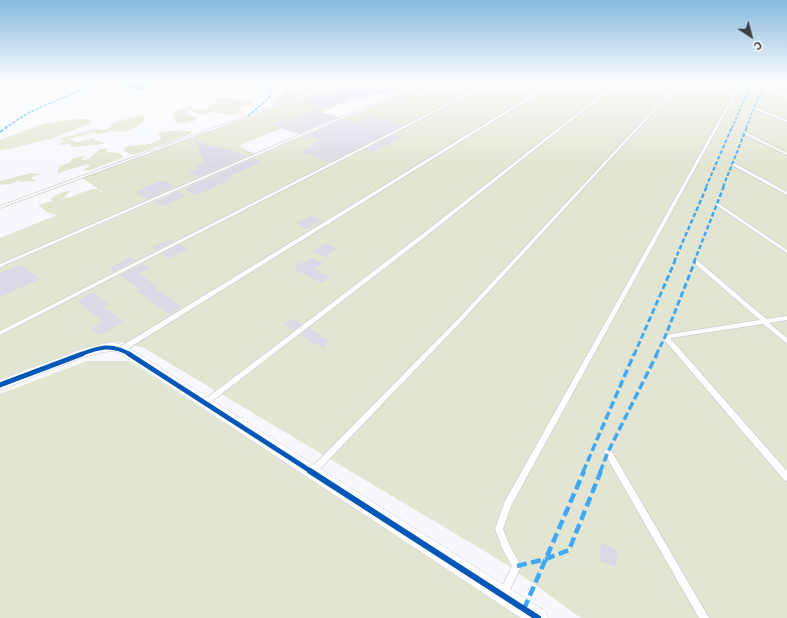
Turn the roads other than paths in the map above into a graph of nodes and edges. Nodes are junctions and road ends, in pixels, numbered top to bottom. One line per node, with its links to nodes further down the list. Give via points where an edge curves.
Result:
1 (265, 110): 15 (lane)
2 (360, 110): 18 (lane)
3 (438, 110): 21 (lane)
4 (510, 110): 23 (lane)
5 (583, 110): 25 (lane)
6 (654, 110): 27 (lane, via 457,323)
7 (726, 110): 29 (lane, via 508,504 499,529 517,566)
8 (760, 110): 9 (lane)
9 (787, 121)
10 (745, 133): 11 (lane)
11 (787, 154)
12 (733, 164): 13 (lane)
13 (787, 194)
14 (717, 204): 16 (lane)
15 (0, 207)
16 (787, 252)
17 (695, 261): 20 (lane)
18 (0, 266)
19 (787, 318): 20 (lane)
20 (765, 322): 22 (lane); 28 (lane, via 665,337)
21 (0, 333)
22 (787, 340)
23 (122, 349): 24 (street, via 112,346 86,352); 25 (street)
24 (0, 385)
25 (205, 403): 27 (street)
26 (608, 452): 31 (lane)
27 (312, 472): 29 (street)
28 (787, 477)
29 (503, 595): 30 (street)
30 (538, 618)
31 (704, 618)

